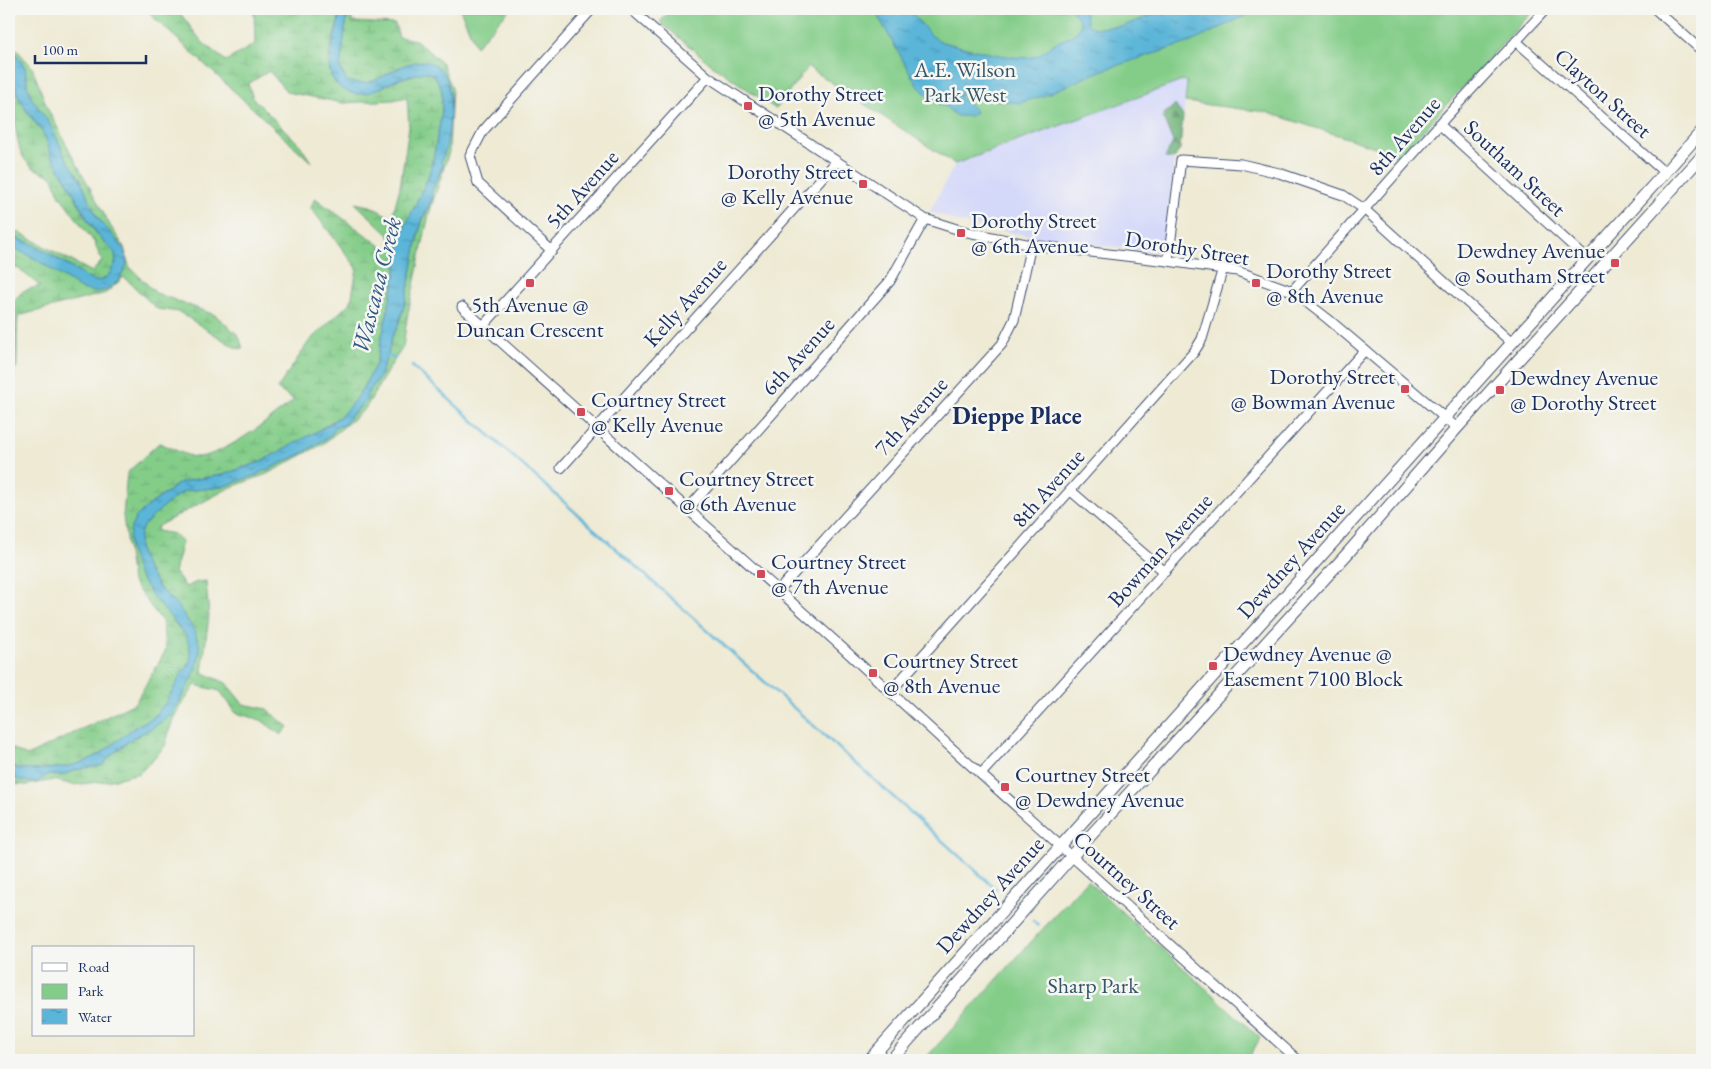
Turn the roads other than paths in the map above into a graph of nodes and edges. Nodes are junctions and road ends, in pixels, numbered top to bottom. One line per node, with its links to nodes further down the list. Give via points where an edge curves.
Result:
1 (592, 9): 16 (street, via 483,131 470,156 478,183)
2 (631, 9): 7 (street, Dorothy Street)
3 (1546, 9): 5 (street, 8th Avenue)
4 (1655, 9): 6 (street)
5 (1516, 41): 8 (street, 8th Avenue); 12 (street, Clayton Street)
6 (1702, 51)
7 (708, 77): 11 (street, Dorothy Street); 16 (street, 5th Avenue)
8 (1440, 124): 13 (street, 8th Avenue); 17 (street, Southam Street)
9 (1702, 131): 12 (main road, Dewdney Avenue)
10 (1702, 156): 26 (main road, Dewdney Avenue)
11 (836, 162): 14 (street, Dorothy Street); 27 (street, Kelly Avenue)
12 (1665, 173): 17 (main road, Dewdney Avenue)
13 (1364, 210): 18 (street, via 1343,195 1279,172 1241,164 1182,160); 20 (street, 8th Avenue); 23 (street)
14 (925, 219): 15 (street, Dorothy Street, via 963,231); 30 (street, 6th Avenue, via 890,282)
15 (1031, 245): 18 (street, Dorothy Street); 32 (street, 7th Avenue, via 1014,320 1002,344)
16 (552, 251): 22 (street, 5th Avenue)
17 (1587, 259): 23 (main road, Dewdney Avenue)
18 (1168, 261): 19 (street, Dorothy Street)
19 (1223, 268): 20 (street, Dorothy Street); 29 (street, 8th Avenue, via 1202,339 1194,352)
20 (1292, 291): 24 (street, Dorothy Street)
21 (462, 307): 22 (street, Courtney Street)
22 (483, 326): 27 (street, Courtney Street)
23 (1512, 344): 25 (main road, Dewdney Avenue)
24 (1365, 350): 25 (street, Dorothy Street); 31 (street, Bowman Avenue)
25 (1445, 417): 26 (street, Dorothy Street); 35 (main road, Dewdney Avenue)
26 (1457, 428): 36 (main road, Dewdney Avenue)
27 (598, 429): 28 (street, Kelly Avenue); 30 (street, Courtney Street)
28 (561, 468)
29 (1071, 491): 31 (street); 33 (street, 8th Avenue)
30 (687, 510): 32 (street, Courtney Street)
31 (1165, 572): 34 (street, Bowman Avenue)
32 (778, 591): 33 (street, Courtney Street)
33 (890, 692): 34 (street, Courtney Street)
34 (982, 774): 35 (street, Courtney Street)
35 (1061, 846): 36 (street, Courtney Street); 37 (main road, Dewdney Avenue)
36 (1072, 856): 38 (main road, Dewdney Avenue); 39 (street, Courtney Street)
37 (870, 1060)
38 (890, 1060)
39 (1298, 1060)

